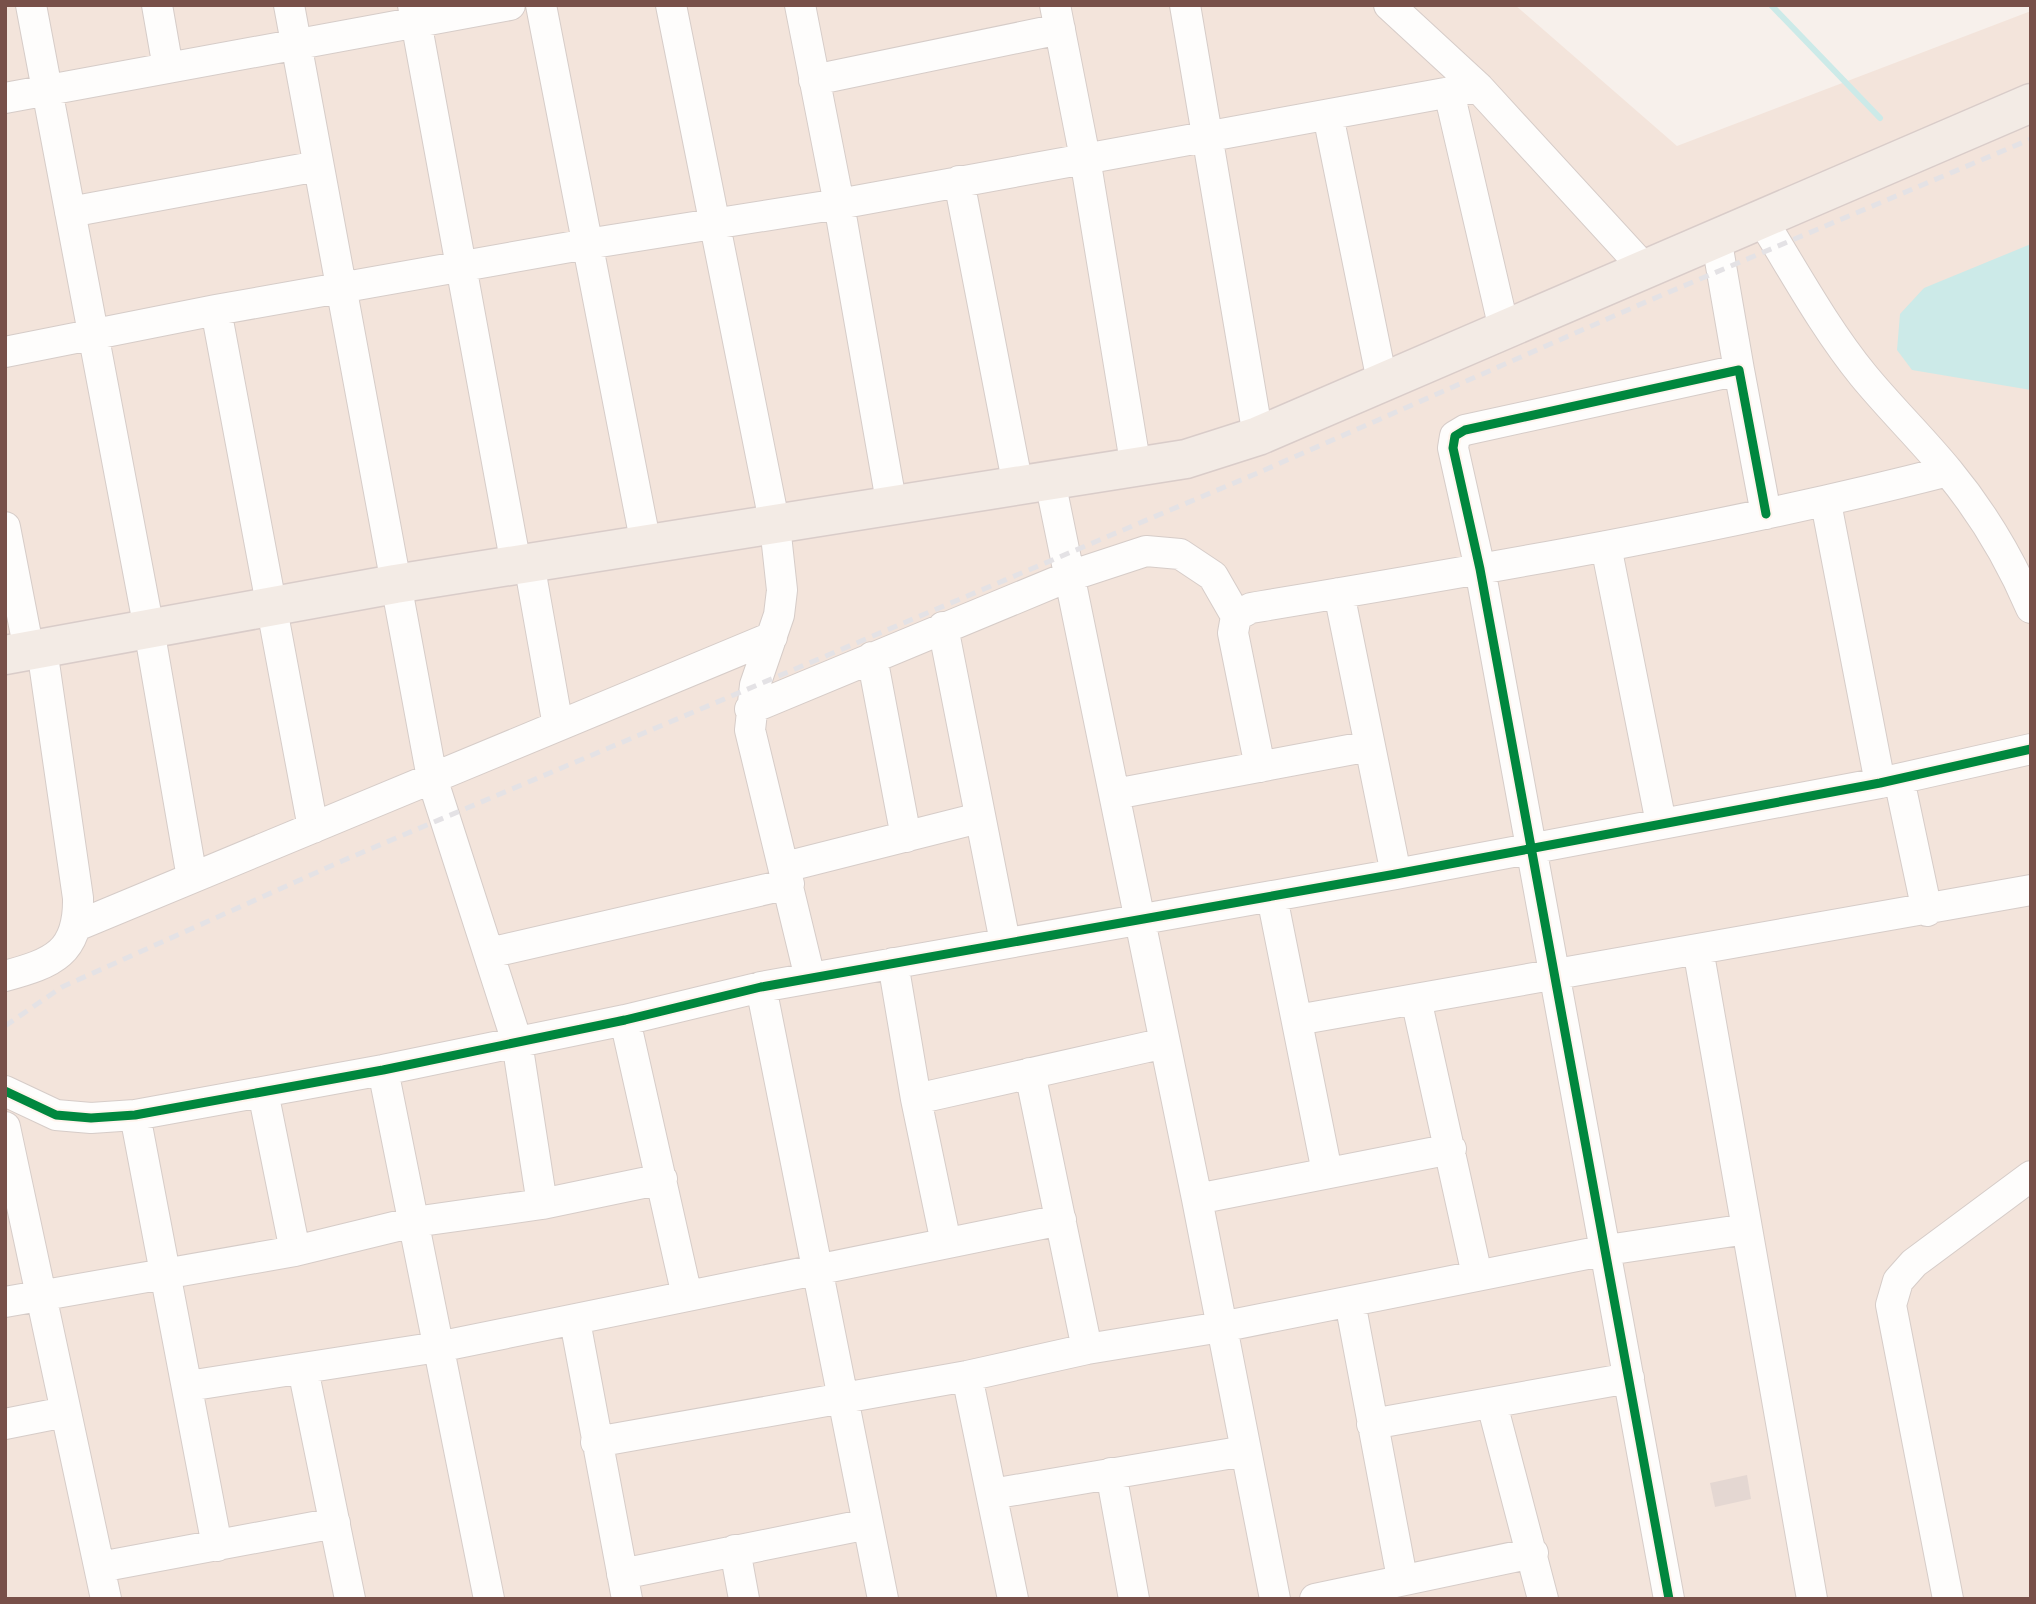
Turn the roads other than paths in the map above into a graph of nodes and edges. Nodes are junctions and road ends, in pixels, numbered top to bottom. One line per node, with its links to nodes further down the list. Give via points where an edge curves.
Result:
1 (31, 5): 15 (street)
2 (157, 5): 13 (street)
3 (289, 5): 12 (street)
4 (510, 5): 10 (street)
5 (541, 5): 29 (street)
6 (671, 5): 27 (street)
7 (800, 5): 14 (street)
8 (1185, 5): 20 (street)
9 (1389, 5): 16 (street)
10 (415, 13): 12 (street); 30 (street)
11 (1057, 17): 14 (street); 21 (street)
12 (296, 44): 13 (street); 22 (street)
13 (168, 68): 15 (street)
14 (814, 80): 24 (street)
15 (47, 90): 17 (street); 25 (street)
16 (1463, 90): 19 (street); 31 (street); 34 (street)
17 (5, 98)
18 (2031, 103): 26 (main road)
19 (1328, 115): 20 (street); 38 (street)
20 (1207, 135): 21 (street); 39 (street)
21 (1084, 158): 23 (street); 40 (street)
22 (318, 166): 25 (street); 32 (street)
23 (959, 181): 24 (street); 42 (street)
24 (839, 204): 27 (street); 44 (street)
25 (70, 212): 35 (street)
26 (1761, 218): 28 (main road); 41 (street, via 1861,373)
27 (713, 224): 29 (street); 46 (street)
28 (1717, 237): 31 (main road); 37 (street)
29 (587, 244): 30 (street); 48 (street)
30 (461, 268): 32 (street); 50 (street)
31 (1644, 268): 34 (main road)
32 (339, 288): 33 (street); 53 (street)
33 (216, 310): 35 (street); 55 (street)
34 (1504, 329): 38 (main road)
35 (92, 333): 36 (street); 59 (street)
36 (5, 352)
37 (1739, 370): 45 (street); 51 (street, via 1465,430 1455,436 1453,448)
38 (1382, 381): 39 (main road)
39 (1258, 436): 40 (main road, via 1186,459)
40 (1136, 468): 42 (main road)
41 (1948, 471): 43 (street); 56 (street, via 1978,510)
42 (1034, 484): 44 (main road); 52 (street)
43 (1826, 503): 45 (street); 69 (street)
44 (892, 507): 46 (main road)
45 (1766, 514): 49 (street)
46 (775, 526): 48 (main road); 60 (street, via 782,590)
47 (5, 527): 61 (street)
48 (646, 545): 50 (main road)
49 (1606, 547): 51 (street); 72 (street)
50 (523, 564): 53 (main road); 64 (street)
51 (1480, 569): 54 (street); 75 (street)
52 (1070, 576): 57 (street, via 1146,551 1180,554 1213,576); 58 (street); 70 (street)
53 (395, 584): 55 (main road); 68 (street)
54 (1339, 593): 57 (street, via 1251,608); 65 (street)
55 (271, 606): 59 (main road); 73 (street)
56 (2031, 608)
57 (1236, 615): 67 (street, via 1233,633)
58 (943, 627): 62 (street); 71 (street)
59 (149, 629): 61 (main road); 78 (street)
60 (772, 637): 63 (street); 64 (street)
61 (25, 651): 83 (street, via 78,898)
62 (872, 657): 63 (street); 74 (street)
63 (751, 709): 77 (street, via 750,730)
64 (558, 726): 68 (street)
65 (1370, 746): 67 (street); 76 (street)
66 (2031, 749): 69 (street)
67 (1261, 767): 70 (street)
68 (432, 778): 73 (street); 86 (street)
69 (1890, 781): 72 (street); 81 (street)
70 (1115, 794): 82 (street)
71 (979, 818): 74 (street); 84 (street)
72 (1661, 823): 75 (street)
73 (313, 828): 78 (street)
74 (906, 837): 77 (street)
75 (1530, 848): 76 (street); 88 (street)
76 (1396, 874): 80 (street)
77 (787, 876): 86 (street); 90 (street)
78 (192, 878): 83 (street)
79 (2031, 890): 81 (street)
80 (1272, 897): 82 (street); 94 (street)
81 (1927, 911): 85 (street)
82 (1140, 920): 84 (street); 96 (street)
83 (79, 925): 89 (street, via 65,949 42,966)
84 (1005, 942): 87 (street)
85 (1698, 949): 88 (street); 112 (street)
86 (489, 953): 95 (street)
87 (893, 963): 90 (street); 101 (street)
88 (1554, 973): 92 (street); 114 (street)
89 (5, 976)
90 (810, 978): 91 (street)
91 (761, 987): 93 (street); 116 (street)
92 (1416, 999): 94 (street); 104 (street)
93 (625, 1020): 95 (street); 107 (street)
94 (1297, 1020): 105 (street)
95 (517, 1042): 97 (street); 109 (street)
96 (1165, 1043): 98 (street); 108 (street)
97 (383, 1070): 100 (street); 111 (street)
98 (1030, 1073): 101 (street); 110 (street)
99 (5, 1091): 102 (street, via 56,1115)
100 (263, 1092): 102 (street); 115 (street)
101 (916, 1099): 113 (street)
102 (135, 1115): 117 (street)
103 (5, 1127): 120 (street)
104 (1451, 1149): 105 (street); 118 (street)
105 (1327, 1172): 108 (street)
106 (2031, 1176): 160 (street, via 1914,1263 1899,1281 1891,1305)
107 (662, 1180): 109 (street); 119 (street)
108 (1197, 1199): 124 (street)
109 (542, 1204): 111 (street)
110 (1061, 1220): 113 (street); 126 (street)
111 (414, 1222): 115 (street); 125 (street)
112 (1747, 1229): 114 (street); 159 (street)
113 (946, 1243): 116 (street)
114 (1607, 1250): 118 (street); 129 (street)
115 (295, 1251): 117 (street)
116 (818, 1269): 119 (street); 131 (street)
117 (165, 1273): 120 (street); 130 (street)
118 (1476, 1276): 122 (street)
119 (687, 1296): 123 (street)
120 (40, 1297): 121 (street); 133 (street)
121 (5, 1302)
122 (1350, 1302): 124 (street); 135 (street)
123 (575, 1321): 125 (street); 136 (street)
124 (1221, 1327): 126 (street); 137 (street)
125 (438, 1348): 127 (street); 150 (street)
126 (1087, 1349): 128 (street)
127 (303, 1369): 130 (street); 140 (street)
128 (967, 1376): 131 (street); 139 (street)
129 (1629, 1378): 132 (street); 158 (street)
130 (188, 1385): 142 (street)
131 (843, 1399): 136 (street); 141 (street)
132 (1492, 1404): 135 (street); 144 (street)
133 (65, 1412): 134 (street); 145 (street)
134 (5, 1424)
135 (1372, 1424): 146 (street)
136 (596, 1441): 147 (street)
137 (1245, 1451): 138 (street); 155 (street)
138 (1111, 1473): 139 (street); 154 (street)
139 (992, 1494): 153 (street)
140 (335, 1523): 142 (street); 149 (street)
141 (868, 1524): 143 (street); 152 (street)
142 (217, 1546): 145 (street)
143 (735, 1550): 147 (street); 151 (street)
144 (1533, 1553): 146 (street); 157 (street)
145 (100, 1567): 148 (street)
146 (1402, 1578): 156 (street)
147 (624, 1586)
148 (106, 1599)
149 (350, 1599)
150 (488, 1599)
151 (744, 1599)
152 (884, 1599)
153 (1013, 1599)
154 (1134, 1599)
155 (1275, 1599)
156 (1315, 1599)
157 (1543, 1599)
158 (1669, 1599)
159 (1812, 1599)
160 (1948, 1599)

